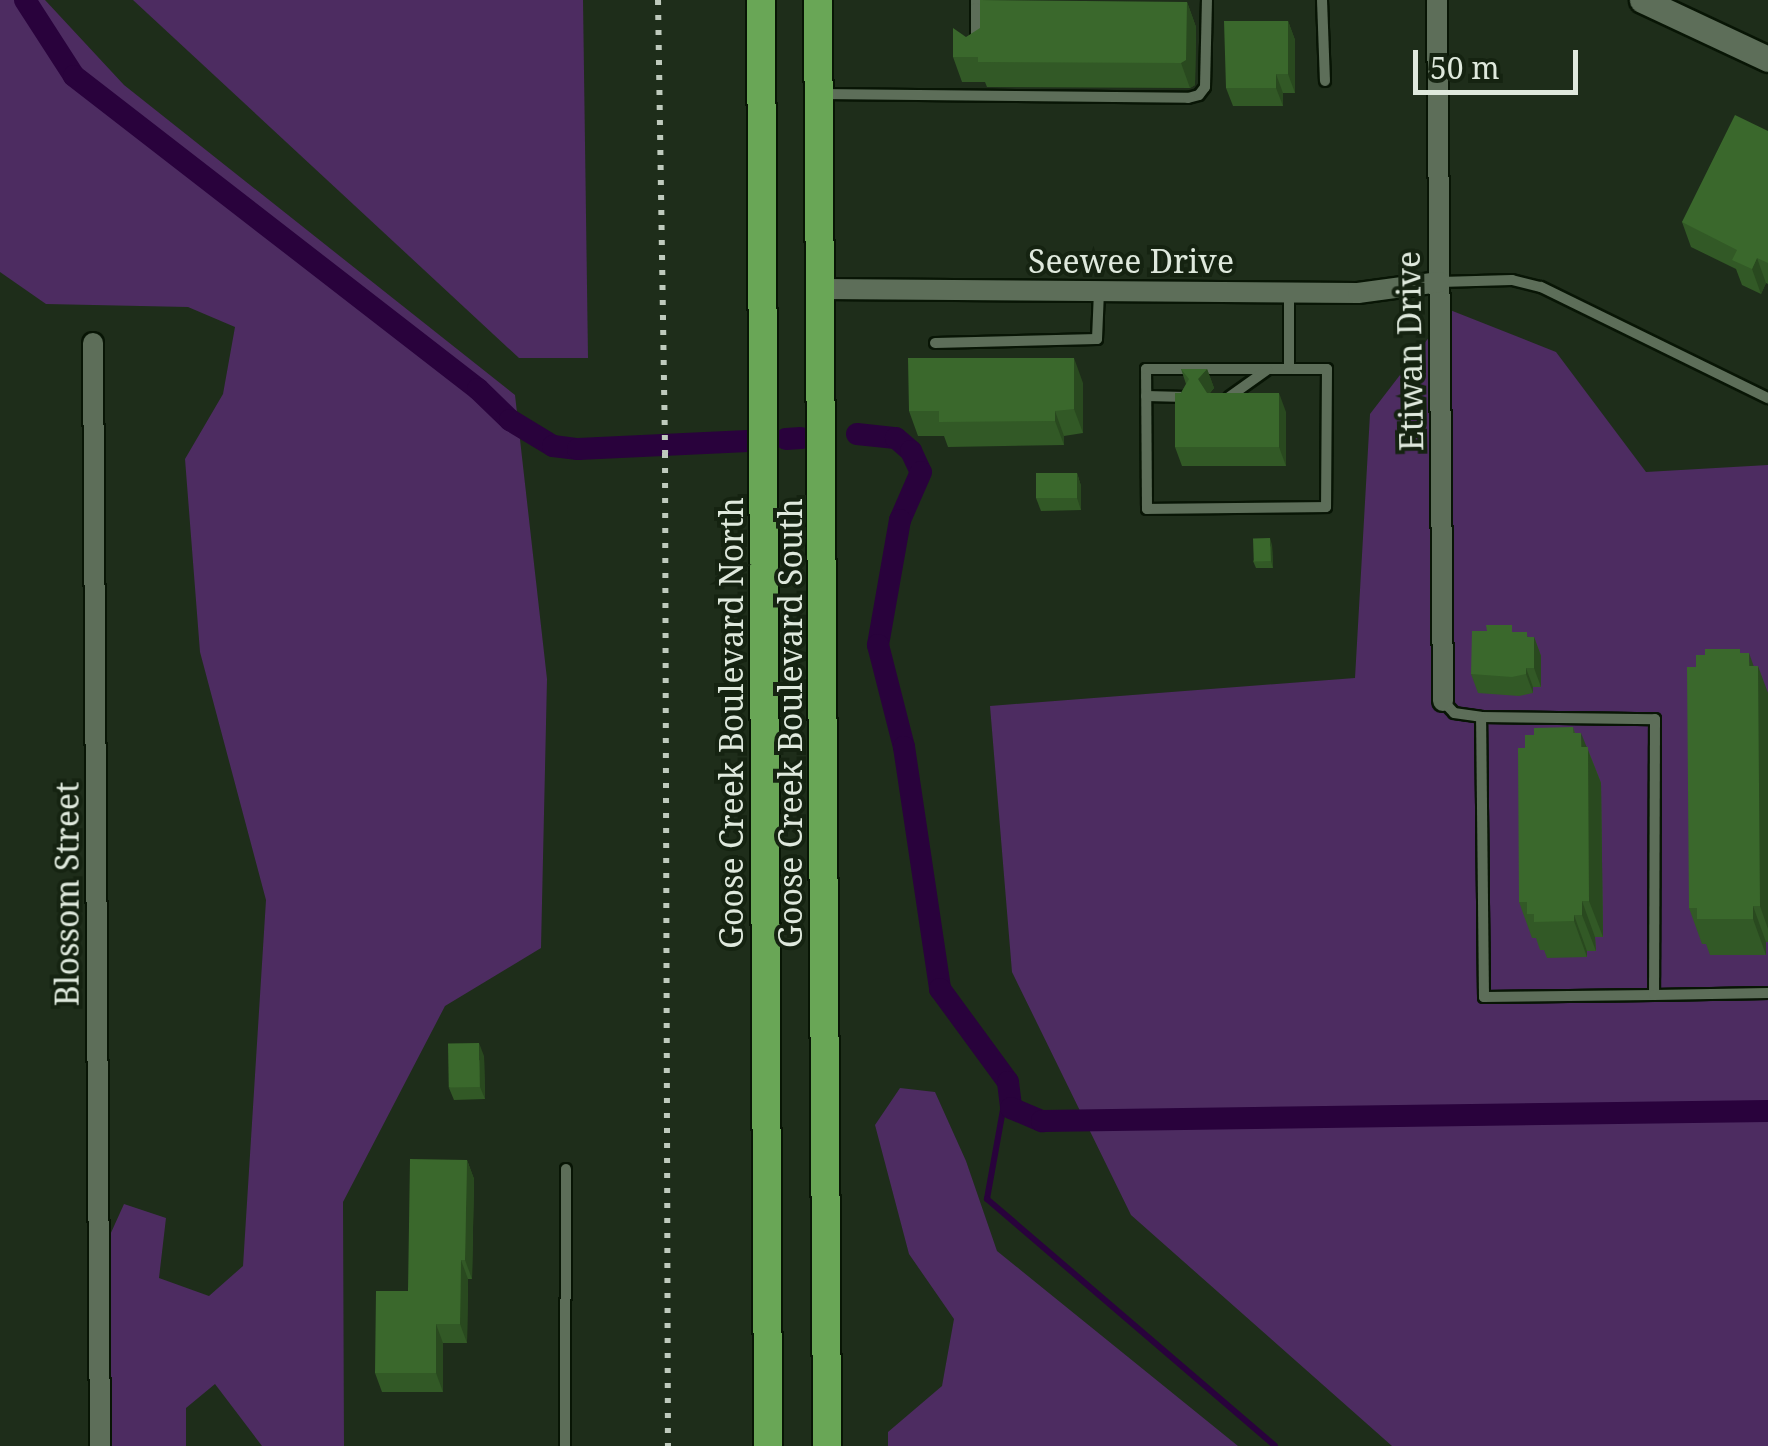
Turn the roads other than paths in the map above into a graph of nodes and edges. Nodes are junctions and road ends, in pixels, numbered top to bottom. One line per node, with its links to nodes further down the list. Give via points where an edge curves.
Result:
1 (761, 0): 11 (highway, Goose Creek Boulevard North)
2 (771, 0): 11 (highway)
3 (818, 0): 16 (highway, Goose Creek Boulevard South)
4 (1322, 0): 14 (lane)
5 (1437, 0): 18 (street, Etiwan Drive)
6 (1642, 0): 13 (street)
7 (976, 4): 9 (lane); 12 (lane)
8 (1207, 6): 10 (lane); 17 (lane, via 1205,86 1199,95)
9 (1014, 8)
10 (1188, 11)
11 (761, 45): 37 (highway, Goose Creek Boulevard North)
12 (976, 53)
13 (1768, 59)
14 (1325, 81)
15 (976, 82): 17 (lane)
16 (819, 94): 17 (lane); 19 (highway, Goose Creek Boulevard South)
17 (976, 96)
18 (1439, 282): 21 (street, Seewee Drive, via 1358,293); 29 (lane, via 1512,280 1541,287); 30 (street, Etiwan Drive)
19 (821, 289): 20 (street, Seewee Drive); 38 (highway, Goose Creek Boulevard South)
20 (1100, 290): 21 (street, Seewee Drive); 23 (lane, via 1098,339)
21 (1289, 292): 25 (lane)
22 (93, 342): 35 (street, Blossom Street)
23 (936, 343)
24 (1268, 369): 25 (lane); 26 (lane, via 1146,368); 28 (lane, via 1232,397)
25 (1289, 369): 26 (lane, via 1327,369 1326,507 1147,510)
26 (1146, 396): 27 (lane)
27 (1188, 397)
28 (1214, 397)
29 (1768, 398)
30 (1443, 702): 31 (lane, via 1454,713)
31 (1481, 716): 33 (lane, via 1655,719); 33 (lane, via 1484,996)
32 (1768, 993): 33 (lane)
33 (1654, 994)
34 (566, 1169): 36 (lane)
35 (100, 1446)
36 (565, 1446)
37 (768, 1446)
38 (827, 1446)

